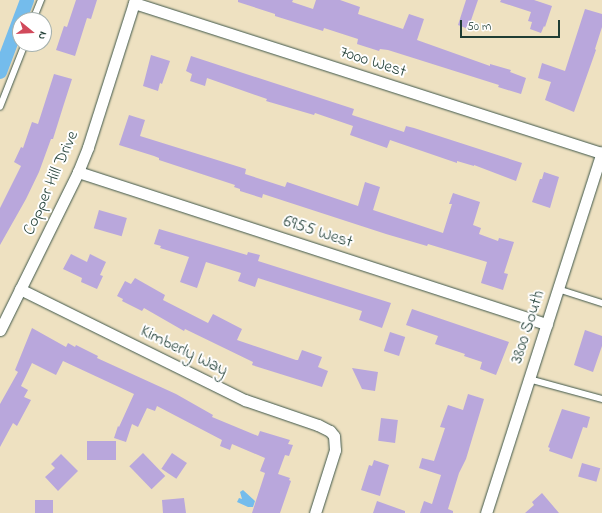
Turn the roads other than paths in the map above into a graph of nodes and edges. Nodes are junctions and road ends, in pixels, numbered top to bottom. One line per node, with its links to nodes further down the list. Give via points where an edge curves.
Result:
1 (41, 0): 3 (lane)
2 (134, 2): 6 (street, 7000 West); 7 (street, Copper Hill Drive)
3 (36, 12)
4 (22, 52): 5 (lane)
5 (0, 108)
6 (602, 153): 9 (street, 3800 South)
7 (78, 172): 8 (street, Copper Hill Drive); 11 (street, 6955 West)
8 (20, 289): 12 (street, Copper Hill Drive); 15 (street, Kimberly Way, via 246,400 330,431 334,436 335,450)
9 (558, 289): 10 (lane); 11 (street, 3800 South)
10 (602, 303)
11 (547, 324): 13 (street, 3800 South)
12 (0, 330)
13 (529, 379): 14 (lane); 16 (street, 3800 South)
14 (602, 399)
15 (315, 513)
16 (486, 513)

